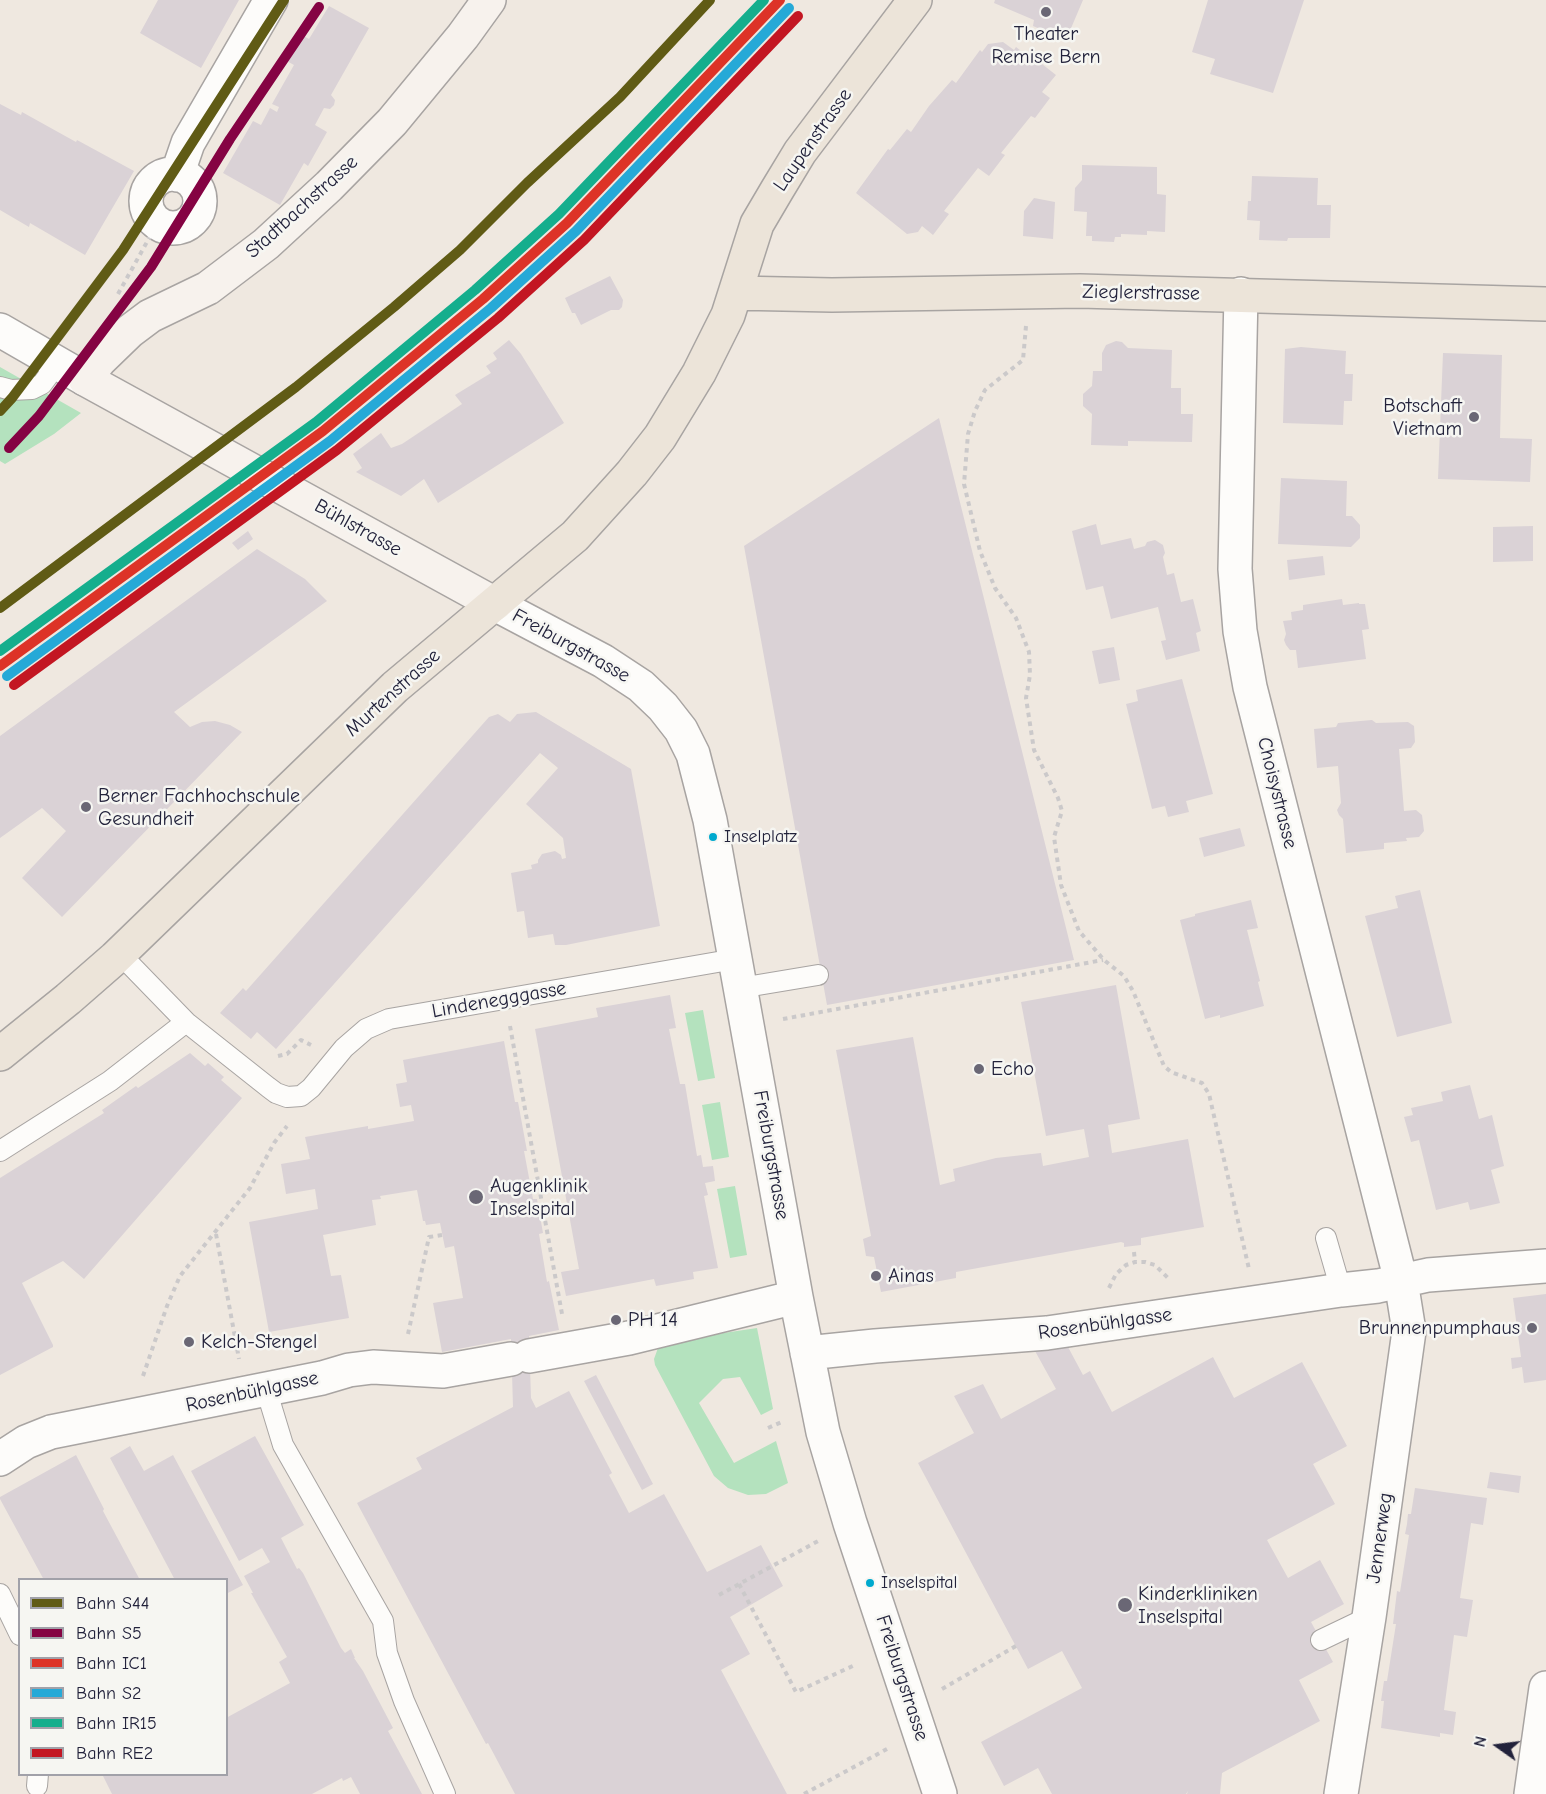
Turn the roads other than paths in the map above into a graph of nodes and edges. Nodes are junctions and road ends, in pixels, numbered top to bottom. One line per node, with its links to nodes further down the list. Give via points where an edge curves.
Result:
1 (271, 0): 4 (street, via 188,143 177,175 160,177 148,190 146,208)
2 (489, 0): 10 (main road, Stadtbachstrasse, via 400,113 329,186 266,244 208,288 150,316 130,331 99,361)
3 (915, 0): 5 (main road, Laupenstrasse, via 800,152 757,225)
4 (157, 224)
5 (735, 293): 6 (main road, Zieglerstrasse); 12 (main road, Murtenstrasse, via 699,373 660,437 574,536)
6 (1241, 294): 7 (main road, Zieglerstrasse); 21 (street, Choisystrasse, via 1235,569 1240,631 1250,687)
7 (1546, 304)
8 (0, 330): 9 (street, Bühlstrasse)
9 (57, 364): 10 (street, Bühlstrasse); 11 (lane, via 42,384 18,390)
10 (95, 384): 12 (main road, Bühlstrasse)
11 (0, 387)
12 (495, 604): 13 (main road, Murtenstrasse, via 394,687); 14 (street, Freiburgstrasse, via 603,661 641,686 681,730 701,782)
13 (119, 953): 16 (lane); 17 (main road, Murtenstrasse)
14 (738, 973): 15 (lane, Lindenegggasse); 16 (lane, Lindenegggasse, via 389,1019 366,1029 344,1048 311,1088 292,1097 271,1090); 23 (street, Freiburgstrasse)
15 (818, 975)
16 (186, 1022): 18 (lane, via 110,1081)
17 (0, 1054)
18 (0, 1151)
19 (1326, 1238): 22 (lane)
20 (1546, 1266): 21 (street, Rosenbühlgasse, via 1428,1275)
21 (1401, 1281): 22 (street, Rosenbühlgasse); 28 (street, Jennerweg, via 1409,1331)
22 (1341, 1290): 24 (street, Rosenbühlgasse, via 1047,1333)
23 (796, 1297): 24 (street, Freiburgstrasse); 25 (street, Rosenbühlgasse, via 629,1338 442,1371 357,1368)
24 (807, 1353): 33 (street, Freiburgstrasse, via 835,1473)
25 (256, 1391): 26 (street, Rosenbühlgasse, via 51,1432); 32 (lane, via 383,1621 387,1653 404,1701)
26 (0, 1459)
27 (0, 1594): 29 (lane)
28 (1369, 1617): 30 (lane); 34 (street, Jennerweg)
29 (18, 1631)
30 (1321, 1640)
31 (1546, 1688): 35 (street)
32 (445, 1794)
33 (940, 1794)
34 (1341, 1794)
35 (1531, 1794)

